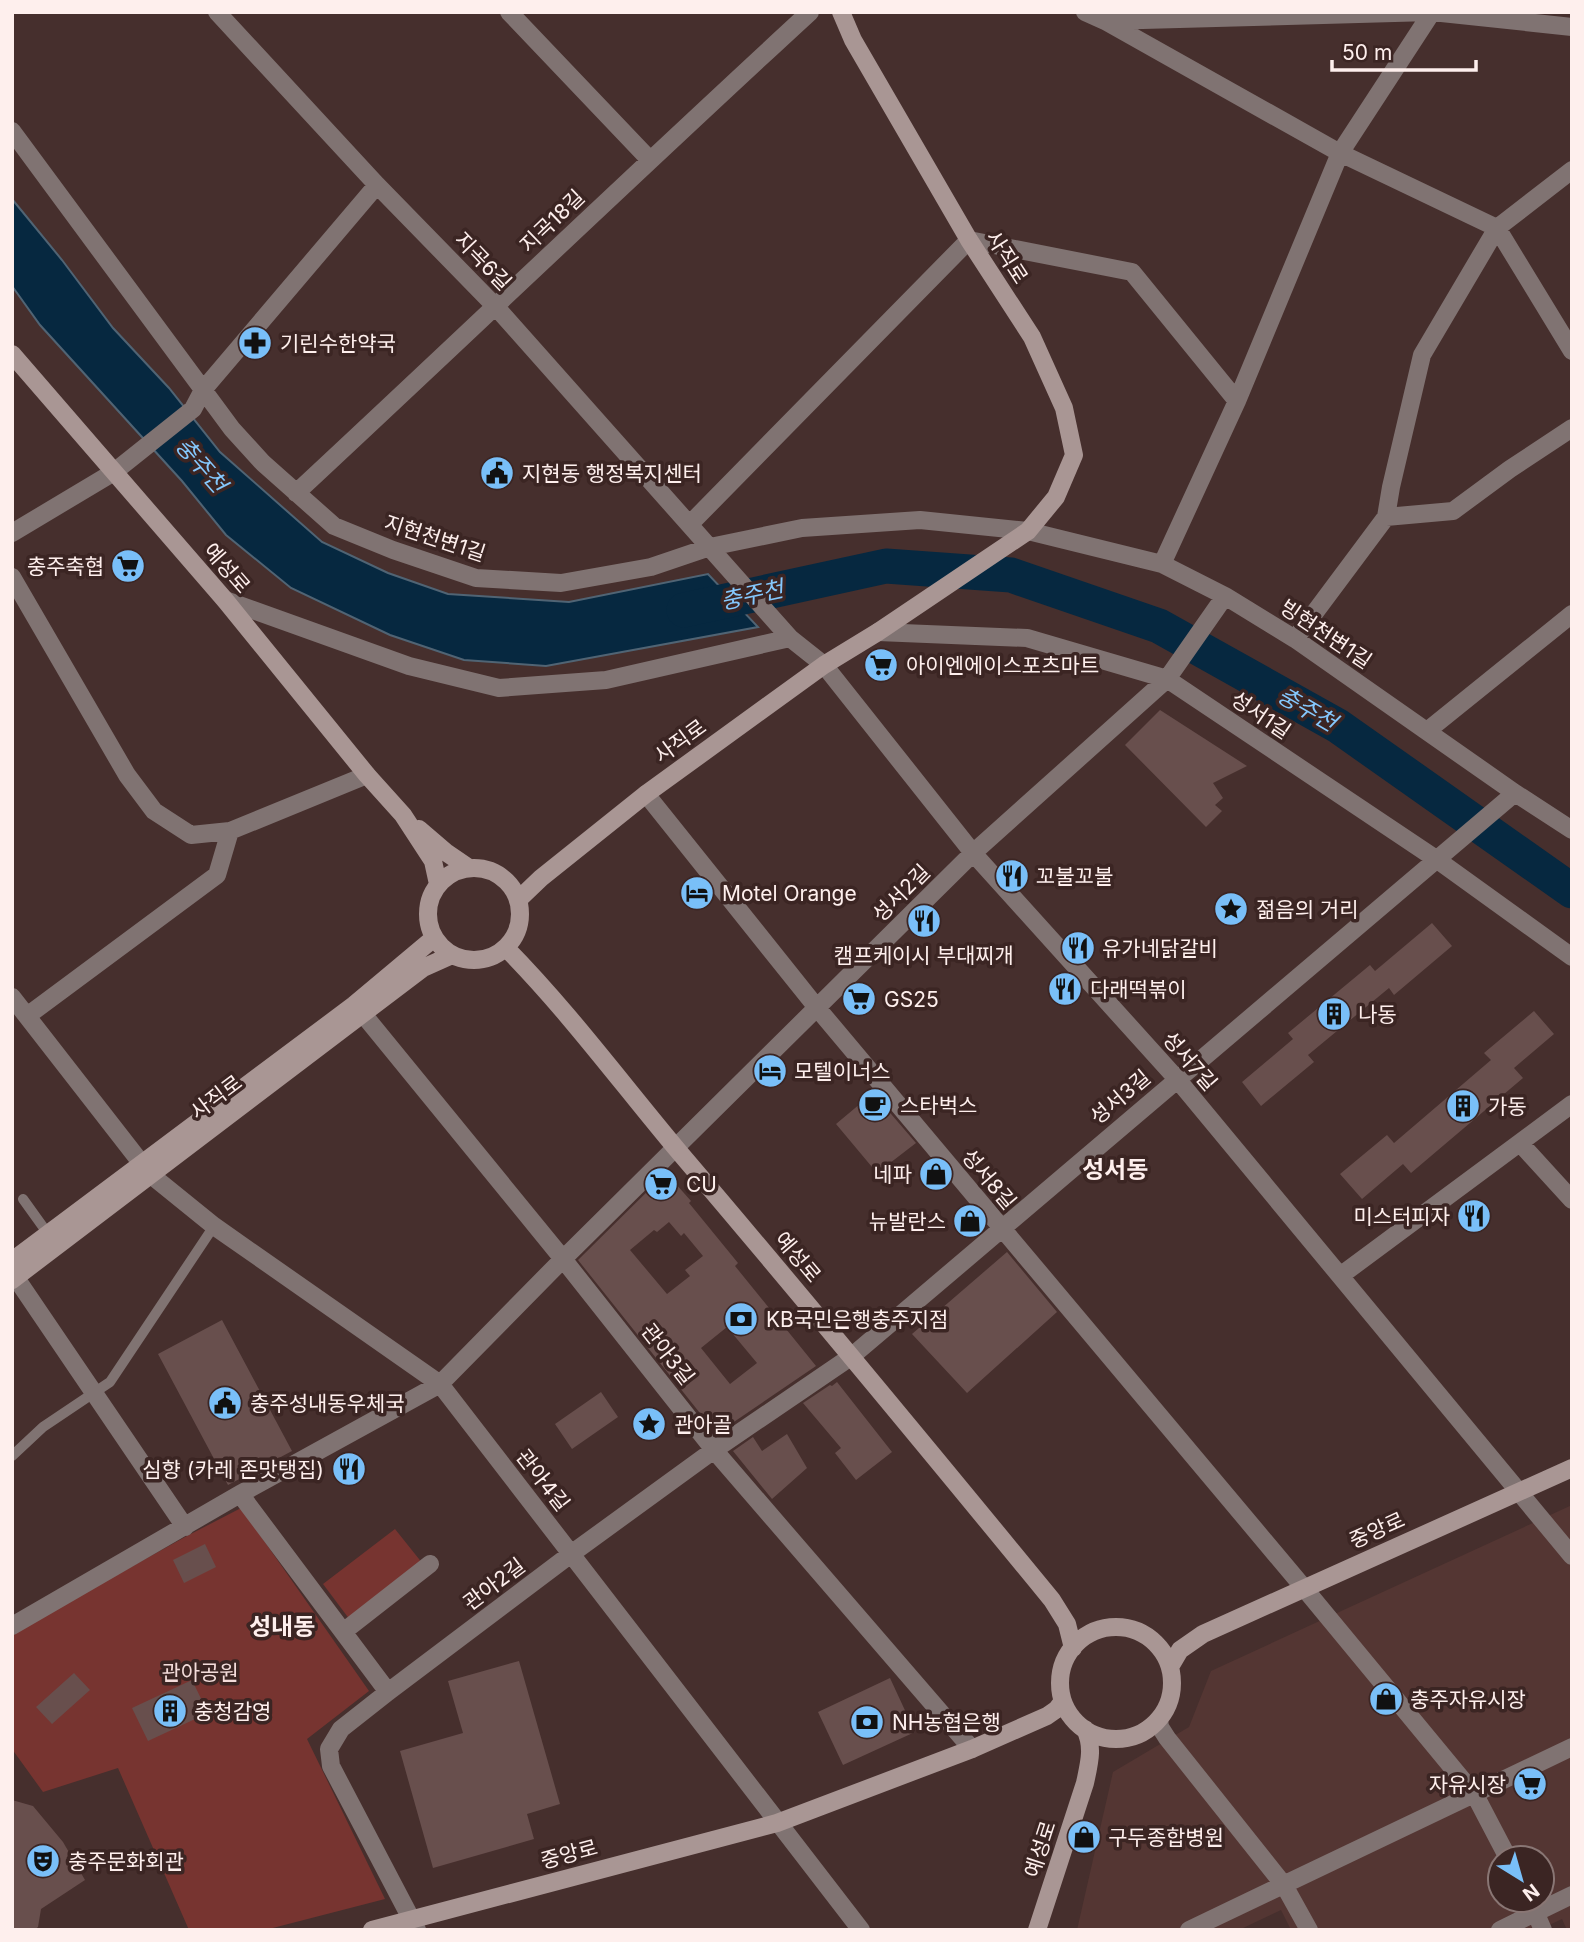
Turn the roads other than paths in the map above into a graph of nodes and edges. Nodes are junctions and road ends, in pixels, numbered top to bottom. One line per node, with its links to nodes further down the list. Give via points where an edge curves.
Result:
1 (217, 12): 14 (street, 지곡6길)
2 (509, 12): 12 (street)
3 (810, 12): 12 (street, 지곡18길)
4 (841, 12): 16 (street, 사직로)
5 (1085, 12): 8 (street)
6 (1431, 12): 7 (street); 9 (street); 11 (street)
7 (1396, 13): 8 (street)
8 (1110, 17): 11 (street)
9 (1572, 27)
10 (12, 131): 20 (street, 지현천변1길)
11 (1340, 153): 15 (street); 21 (street)
12 (649, 159): 17 (street, 지곡18길)
13 (1572, 170): 15 (street)
14 (377, 185): 17 (street, 지곡6길); 20 (street)
15 (1497, 228): 18 (street); 25 (street, via 1422,355)
16 (969, 240): 21 (street, via 1132,272); 26 (street); 27 (street, 사직로, via 1032,337 1064,408 1074,455 1056,498)
17 (496, 307): 24 (street, 지곡18길); 26 (street, 지곡6길)
18 (1572, 351)
19 (12, 354): 23 (street, 예성로)
20 (203, 390): 23 (street, via 193,409); 24 (street, 지현천변1길, via 232,429)
21 (1237, 401): 30 (street)
22 (1572, 428): 25 (street, via 1453,511)
23 (114, 472): 28 (street); 33 (street, 예성로)
24 (296, 493): 29 (street, 지현천변1길, via 334,526 476,578 561,583 651,567)
25 (1386, 517): 37 (street)
26 (690, 524): 29 (street, 지곡6길)
27 (1028, 531): 29 (street, 지현천변1길, via 920,520 802,528); 30 (street, 빙현천변1길); 35 (street, 사직로)
28 (12, 533)
29 (710, 547): 36 (street, 지곡6길)
30 (1162, 564): 32 (street, 빙현천변1길)
31 (12, 577): 46 (street, via 127,775 154,811 191,835)
32 (1225, 596): 37 (street, 빙현천변1길); 39 (street, 성서2길)
33 (225, 600): 36 (street, via 409,666 499,688 607,680); 41 (street, 예성로)
34 (1572, 614): 40 (street)
35 (878, 632): 38 (street, 사직로); 39 (street, 성서1길, via 1027,638)
36 (790, 638): 38 (street, 성서7길)
37 (1295, 639): 40 (street, 빙현천변1길)
38 (824, 665): 43 (street, 사직로); 47 (street, 성서7길)
39 (1167, 679): 47 (street, 성서2길); 48 (street, 성서1길)
40 (1427, 731): 42 (street, 빙현천변1길)
41 (367, 775): 44 (street, 예성로); 46 (street)
42 (1515, 793): 45 (street, 빙현천변1길); 48 (street, 성서3길)
43 (646, 794): 51 (street, 사직로); 57 (street, 성서8길)
44 (403, 815): 49 (street); 50 (street, via 433,860)
45 (1572, 830)
46 (230, 831): 59 (street, via 217,875)
47 (973, 853): 57 (street, 성서2길); 60 (street, 성서7길)
48 (1436, 859): 55 (street, 성서1길); 60 (street, 성서3길)
49 (469, 868): 50 (street, via 457,870); 51 (street, via 504,878)
50 (438, 884): 52 (street, via 427,916)
51 (518, 900): 53 (street, via 519,926)
52 (434, 938): 54 (street); 64 (street, 사직로)
53 (506, 948): 54 (street, via 480,960); 63 (street, 예성로)
54 (452, 955): 58 (street, 사직로, via 423,968)
55 (1572, 957)
56 (12, 997): 59 (street, 관아4길)
57 (818, 1009): 63 (street, 성서2길); 68 (street, 성서8길)
58 (363, 1014): 64 (street, 사직로); 70 (street, 관아3길)
59 (27, 1016): 64 (street, 관아4길)
60 (1177, 1079): 68 (street, 성서3길); 72 (street, 성서7길)
61 (1572, 1104): 62 (street)
62 (1520, 1143): 66 (street); 72 (street)
63 (676, 1148): 70 (street, 성서2길); 73 (street, 예성로)
64 (146, 1170): 67 (street, 관아4길); 69 (street, 사직로)
65 (23, 1199): 69 (lane)
66 (1571, 1200)
67 (214, 1226): 74 (street, 관아4길); 75 (lane, via 110,1382)
68 (1001, 1228): 73 (street, 성서3길); 85 (street, 성서8길)
69 (53, 1240): 71 (street, 사직로)
70 (563, 1259): 74 (street, 성서2길); 76 (street, 관아3길)
71 (13, 1273): 75 (street)
72 (1340, 1276): 79 (street, 성서7길)
73 (852, 1356): 76 (street, 관아2길); 86 (street, 예성로)
74 (440, 1384): 80 (street, 성서2길); 82 (street, 관아4길)
75 (95, 1393): 77 (lane, via 44,1427); 81 (street)
76 (714, 1450): 82 (street, 관아2길); 100 (street, 관아3길)
77 (12, 1456)
78 (1572, 1468): 79 (street, 중앙로)
79 (1517, 1492): 83 (street, 성서7길); 85 (street, 중앙로)
80 (240, 1494): 81 (street, 성서2길); 89 (street)
81 (185, 1527): 87 (street, 성서2길)
82 (571, 1554): 94 (street, 관아2길); 103 (street, 관아4길)
83 (1572, 1556)
84 (430, 1564): 89 (street)
85 (1304, 1588): 90 (street, 중앙로); 102 (street, 성서8길)
86 (1052, 1600): 88 (street, 예성로, via 1079,1624); 92 (street, 예성로, via 1067,1624)
87 (12, 1626)
88 (1098, 1631): 91 (street, via 1125,1628); 92 (street)
89 (343, 1632): 94 (street)
90 (1203, 1634): 91 (street, 중앙로, via 1175,1640); 93 (street, 중앙로, via 1180,1650)
91 (1149, 1638): 93 (street)
92 (1073, 1648): 95 (street, via 1062,1673)
93 (1170, 1667): 96 (street, via 1171,1694)
94 (388, 1692): 107 (street, 관아2길, via 341,1729 329,1749 331,1766)
95 (1066, 1707): 97 (street); 100 (street, 중앙로)
96 (1153, 1724): 98 (street); 105 (street, via 1160,1727)
97 (1085, 1729): 98 (street); 101 (street, 예성로, via 1090,1746)
98 (1118, 1739): 101 (street, 예성로, via 1099,1757)
99 (1572, 1747): 102 (street)
100 (972, 1749): 103 (street, 중앙로)
101 (1085, 1783): 110 (street, 예성로)
102 (1475, 1794): 104 (street, 성서8길); 105 (street)
103 (777, 1823): 107 (street, 중앙로); 109 (street)
104 (1501, 1844)
105 (1284, 1885): 111 (street); 112 (street)
106 (1522, 1914): 113 (street)
107 (414, 1925): 108 (street, 중앙로)
108 (372, 1930)
109 (860, 1930)
110 (1037, 1930)
111 (1189, 1930)
112 (1309, 1930)
113 (1500, 1930)

